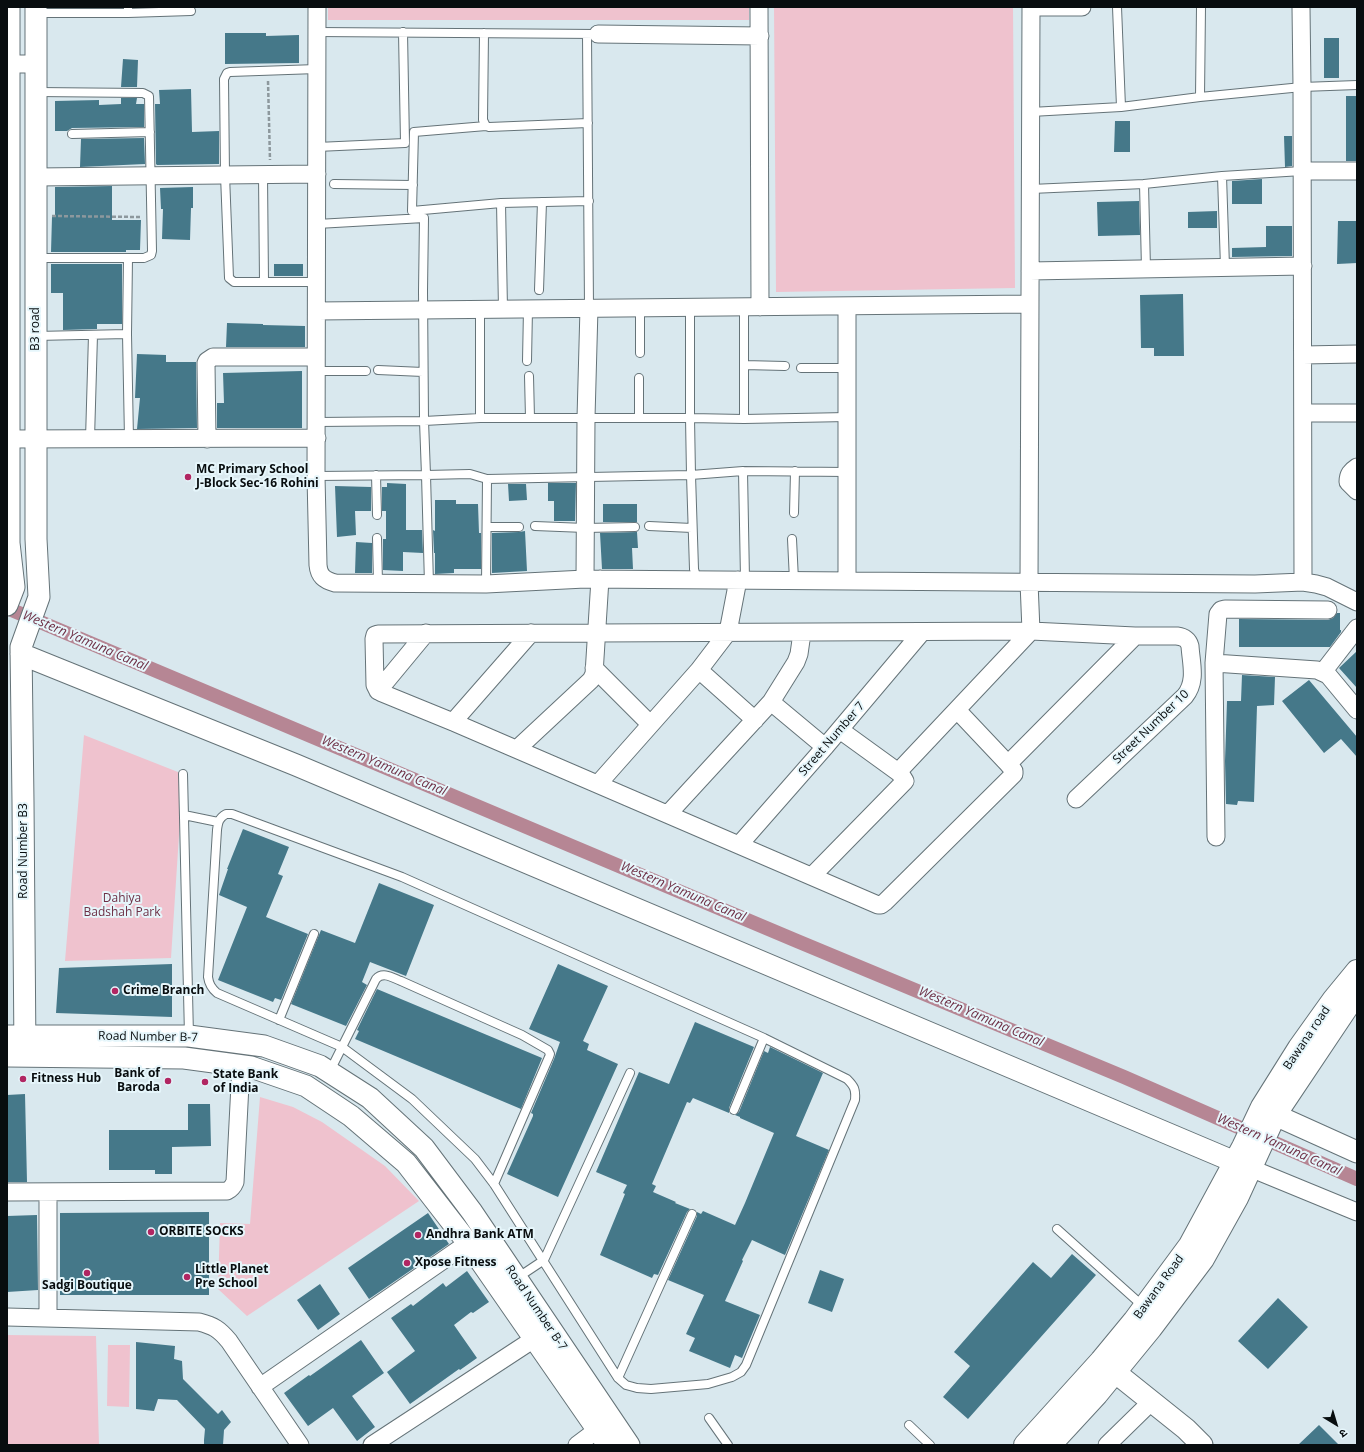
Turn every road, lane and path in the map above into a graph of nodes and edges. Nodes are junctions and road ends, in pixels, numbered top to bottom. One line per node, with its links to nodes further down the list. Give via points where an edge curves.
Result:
1 (9, 7): 17 (street)
2 (317, 7): 12 (street)
3 (760, 7): 16 (street)
4 (1031, 7): 5 (street); 26 (street)
5 (1082, 7)
6 (1117, 7): 25 (lane)
7 (1201, 7): 24 (lane)
8 (1301, 7): 22 (street)
9 (36, 10): 10 (lane); 18 (street, B3 road)
10 (128, 10): 11 (lane)
11 (191, 11)
12 (317, 32): 13 (lane); 19 (street)
13 (404, 32): 14 (lane); 31 (lane)
14 (484, 33): 15 (lane); 28 (lane)
15 (593, 34): 16 (street); 27 (lane)
16 (760, 36): 64 (street)
17 (8, 64): 18 (street); 101 (street)
18 (36, 64): 23 (street, B3 road)
19 (317, 69): 20 (lane); 32 (street)
20 (268, 70): 36 (lane, via 230,72 225,76); 37 (path)
21 (1357, 85): 22 (lane)
22 (1302, 87): 24 (lane); 33 (street)
23 (36, 92): 29 (lane, via 144,93 149,96); 40 (street, B3 road)
24 (1200, 97): 25 (lane)
25 (1121, 107): 26 (lane)
26 (1031, 112): 44 (street)
27 (588, 123): 28 (lane); 45 (lane)
28 (486, 126): 31 (lane, via 414,132)
29 (150, 132): 30 (lane); 38 (lane)
30 (72, 134)
31 (409, 142): 32 (lane); 43 (lane)
32 (317, 147): 35 (street)
33 (1302, 171): 34 (street); 39 (lane); 55 (street)
34 (1357, 171)
35 (317, 174): 37 (street); 51 (street)
36 (225, 175): 37 (street); 38 (street); 58 (lane, via 229,278 234,282)
37 (267, 175): 58 (lane)
38 (151, 176): 40 (street); 50 (lane)
39 (1222, 176): 42 (lane); 54 (lane)
40 (36, 177): 49 (street, B3 road)
41 (334, 184): 43 (lane)
42 (1144, 184): 44 (lane); 56 (lane)
43 (413, 185): 48 (lane)
44 (1031, 189): 57 (street)
45 (589, 200): 46 (lane); 65 (lane)
46 (542, 202): 47 (lane); 60 (lane)
47 (501, 203): 48 (lane); 68 (lane)
48 (412, 215): 51 (lane); 70 (lane, via 424,218)
49 (36, 216): 50 (path); 52 (street, B3 road)
50 (151, 217): 53 (lane, via 151,255 144,258)
51 (317, 224): 59 (street)
52 (36, 258): 53 (lane); 74 (street, B3 road)
53 (128, 258): 72 (lane)
54 (1225, 266): 55 (street); 56 (street)
55 (1303, 266): 77 (street)
56 (1146, 269): 57 (street)
57 (1030, 271): 61 (street)
58 (264, 282): 59 (lane)
59 (317, 282): 71 (street)
60 (539, 290)
61 (1030, 304): 62 (street); 132 (street)
62 (847, 306): 64 (street); 83 (street)
63 (690, 307): 64 (street); 66 (street); 96 (lane)
64 (752, 307): 80 (lane)
65 (590, 308): 66 (street); 69 (street); 94 (street)
66 (640, 308): 75 (lane)
67 (480, 309): 68 (street); 70 (street); 92 (lane)
68 (503, 309): 69 (street)
69 (528, 309): 78 (lane)
70 (424, 310): 71 (street); 86 (lane)
71 (317, 311): 79 (street)
72 (128, 334): 73 (lane); 104 (lane)
73 (93, 335): 74 (lane); 103 (lane)
74 (36, 336): 102 (street, B3 road)
75 (640, 353)
76 (1357, 354): 77 (street)
77 (1303, 355): 89 (street)
78 (527, 361)
79 (317, 364): 85 (lane); 99 (street); 100 (street, via 209,358 206,363)
80 (744, 365): 81 (lane); 97 (lane)
81 (785, 366)
82 (801, 368): 83 (lane)
83 (847, 368): 91 (street)
84 (378, 370): 86 (lane)
85 (366, 372)
86 (423, 372): 98 (lane)
87 (529, 376): 93 (lane)
88 (638, 378): 95 (lane)
89 (1304, 413): 90 (street); 133 (street)
90 (1357, 413)
91 (847, 417): 97 (lane); 108 (street)
92 (480, 418): 93 (lane); 98 (lane)
93 (530, 418): 94 (lane)
94 (586, 418): 95 (lane); 113 (street)
95 (640, 418): 96 (lane)
96 (690, 418): 97 (lane); 111 (lane)
97 (744, 419)
98 (424, 421): 99 (lane); 110 (lane)
99 (317, 430): 100 (street); 112 (street)
100 (207, 438): 104 (street)
101 (9, 439): 102 (street); 137 (street)
102 (36, 439): 103 (street); 149 (street, B3 road, via 39,597)
103 (90, 439): 104 (street)
104 (129, 439)
105 (1357, 467): 115 (street, via 1348,476 1348,482)
106 (743, 471): 107 (lane); 111 (lane); 129 (lane)
107 (795, 471): 108 (lane); 116 (lane)
108 (847, 472): 131 (street)
109 (376, 475): 110 (lane); 112 (lane); 117 (lane)
110 (426, 475): 114 (lane, via 470,474); 135 (lane)
111 (691, 475): 113 (lane); 124 (lane)
112 (316, 476): 134 (street, via 319,573 335,583)
113 (587, 477): 114 (lane); 123 (street)
114 (487, 479): 121 (lane)
115 (1357, 491)
116 (794, 513)
117 (377, 515)
118 (519, 526): 121 (lane)
119 (535, 526): 123 (lane)
120 (650, 526): 124 (lane)
121 (488, 527): 136 (lane)
122 (635, 527): 123 (lane)
123 (585, 528): 127 (street)
124 (692, 528): 128 (lane)
125 (377, 538): 134 (lane)
126 (792, 539): 130 (lane)
127 (592, 579): 128 (street); 136 (street); 146 (street)
128 (697, 580): 129 (street)
129 (742, 580): 130 (street); 141 (street)
130 (794, 580): 131 (street)
131 (846, 580): 132 (street)
132 (1029, 582): 133 (street); 143 (street)
133 (1303, 582): 138 (street, via 1327,587)
134 (378, 583): 135 (street)
135 (429, 584): 136 (street)
136 (486, 584)
137 (10, 596)
138 (1357, 602)
139 (1328, 610): 150 (street, via 1225,608 1218,614)
140 (1357, 628): 153 (street)
141 (728, 632): 146 (street); 147 (street); 152 (street)
142 (922, 632): 143 (street); 147 (street); 161 (street, Street Number 7)
143 (1031, 632): 148 (street); 156 (street)
144 (426, 633): 145 (street); 154 (street); 154 (street, via 375,635 375,685)
145 (531, 633): 146 (street); 159 (street)
146 (596, 633): 151 (street)
147 (802, 633): 155 (street, via 796,662)
148 (1135, 636): 164 (street); 168 (street, Street Number 10, via 1184,637 1190,646 1193,681 1191,689)
149 (21, 650): 181 (street, Road Number B3, via 24,802); 189 (street)
150 (1214, 663): 153 (street); 172 (street)
151 (594, 668): 160 (street); 163 (street, via 594,674 585,687)
152 (699, 670): 158 (street); 160 (street)
153 (1323, 672): 157 (street, via 1332,679)
154 (378, 690): 159 (street)
155 (771, 702): 158 (street); 162 (street)
156 (957, 710): 164 (street); 165 (street)
157 (1357, 710)
158 (756, 720): 169 (street)
159 (453, 722): 163 (street)
160 (650, 724): 167 (street)
161 (840, 730): 162 (street, Street Number 7); 165 (street)
162 (825, 748): 173 (street, Street Number 7)
163 (517, 749): 167 (street)
164 (1008, 764): 174 (street, via 1014,774 881,905 875,905)
165 (898, 772): 174 (street, via 904,778 902,784)
166 (182, 774): 170 (lane)
167 (598, 784): 169 (street)
168 (1076, 798)
169 (668, 814): 173 (street)
170 (184, 815): 171 (lane); 179 (lane)
171 (218, 822): 178 (lane, via 209,984 217,992); 180 (lane, via 226,814 232,814 402,877)
172 (1216, 837)
173 (739, 845): 174 (street)
174 (812, 876)
175 (314, 934): 178 (lane)
176 (1357, 971): 187 (main road, Bawana road, via 1321,1017)
177 (1357, 993): 187 (main road, Bawana road)
178 (279, 1020): 182 (lane)
179 (189, 1036): 181 (street, Road Number B-7); 184 (street, Road Number B-7, via 264,1046 320,1066)
180 (764, 1038): 186 (lane); 204 (lane, via 847,1079 856,1091 855,1100 746,1365 741,1372 732,1377 708,1384 637,1388 626,1385)
181 (16, 1046): 183 (street, Road Number B-7, via 184,1058)
182 (342, 1047): 184 (lane); 190 (lane, via 412,1098 475,1159); 190 (lane, via 376,979 383,975 522,1035 548,1050 549,1057)
183 (241, 1065): 192 (street, via 235,1182 231,1189); 196 (street, Road Number B-7, via 306,1086 351,1116 406,1163)
184 (329, 1072): 198 (street, Road Number B-7, via 370,1098 424,1148 472,1212)
185 (630, 1073): 197 (lane)
186 (734, 1110)
187 (1268, 1111): 188 (street); 189 (main road, Bawana Road)
188 (1357, 1152)
189 (1246, 1157): 193 (street); 199 (main road, Bawana Road, via 1190,1245); 203 (main road, Bawana Road, via 1236,1198 1203,1259 1151,1328)
190 (494, 1184): 197 (lane)
191 (7, 1192): 192 (street)
192 (48, 1192): 201 (street)
193 (1357, 1212)
194 (692, 1214): 204 (lane)
195 (1057, 1229): 199 (lane)
196 (468, 1243): 202 (street, Road Number B-7); 205 (street)
197 (544, 1260): 198 (lane); 204 (lane)
198 (516, 1278): 213 (street, Road Number B-7)
199 (1144, 1307): 203 (main road, Bawana Road)
200 (7, 1317): 201 (street)
201 (48, 1318): 205 (street, via 200,1322 213,1325 225,1337)
202 (534, 1339): 209 (street, Road Number B-7); 211 (street)
203 (1108, 1366): 206 (street); 216 (main road, Bawana Road); 217 (main road, Bawana Road, via 1097,1394)
204 (618, 1378)
205 (260, 1387): 210 (street)
206 (1152, 1401): 218 (street); 219 (street)
207 (709, 1418): 214 (lane)
208 (909, 1425): 215 (lane)
209 (603, 1437): 212 (street)
210 (300, 1445)
211 (372, 1445)
212 (576, 1445)
213 (629, 1445)
214 (728, 1445)
215 (930, 1445)
216 (1025, 1445)
217 (1050, 1445)
218 (1107, 1445)
219 (1202, 1445)

